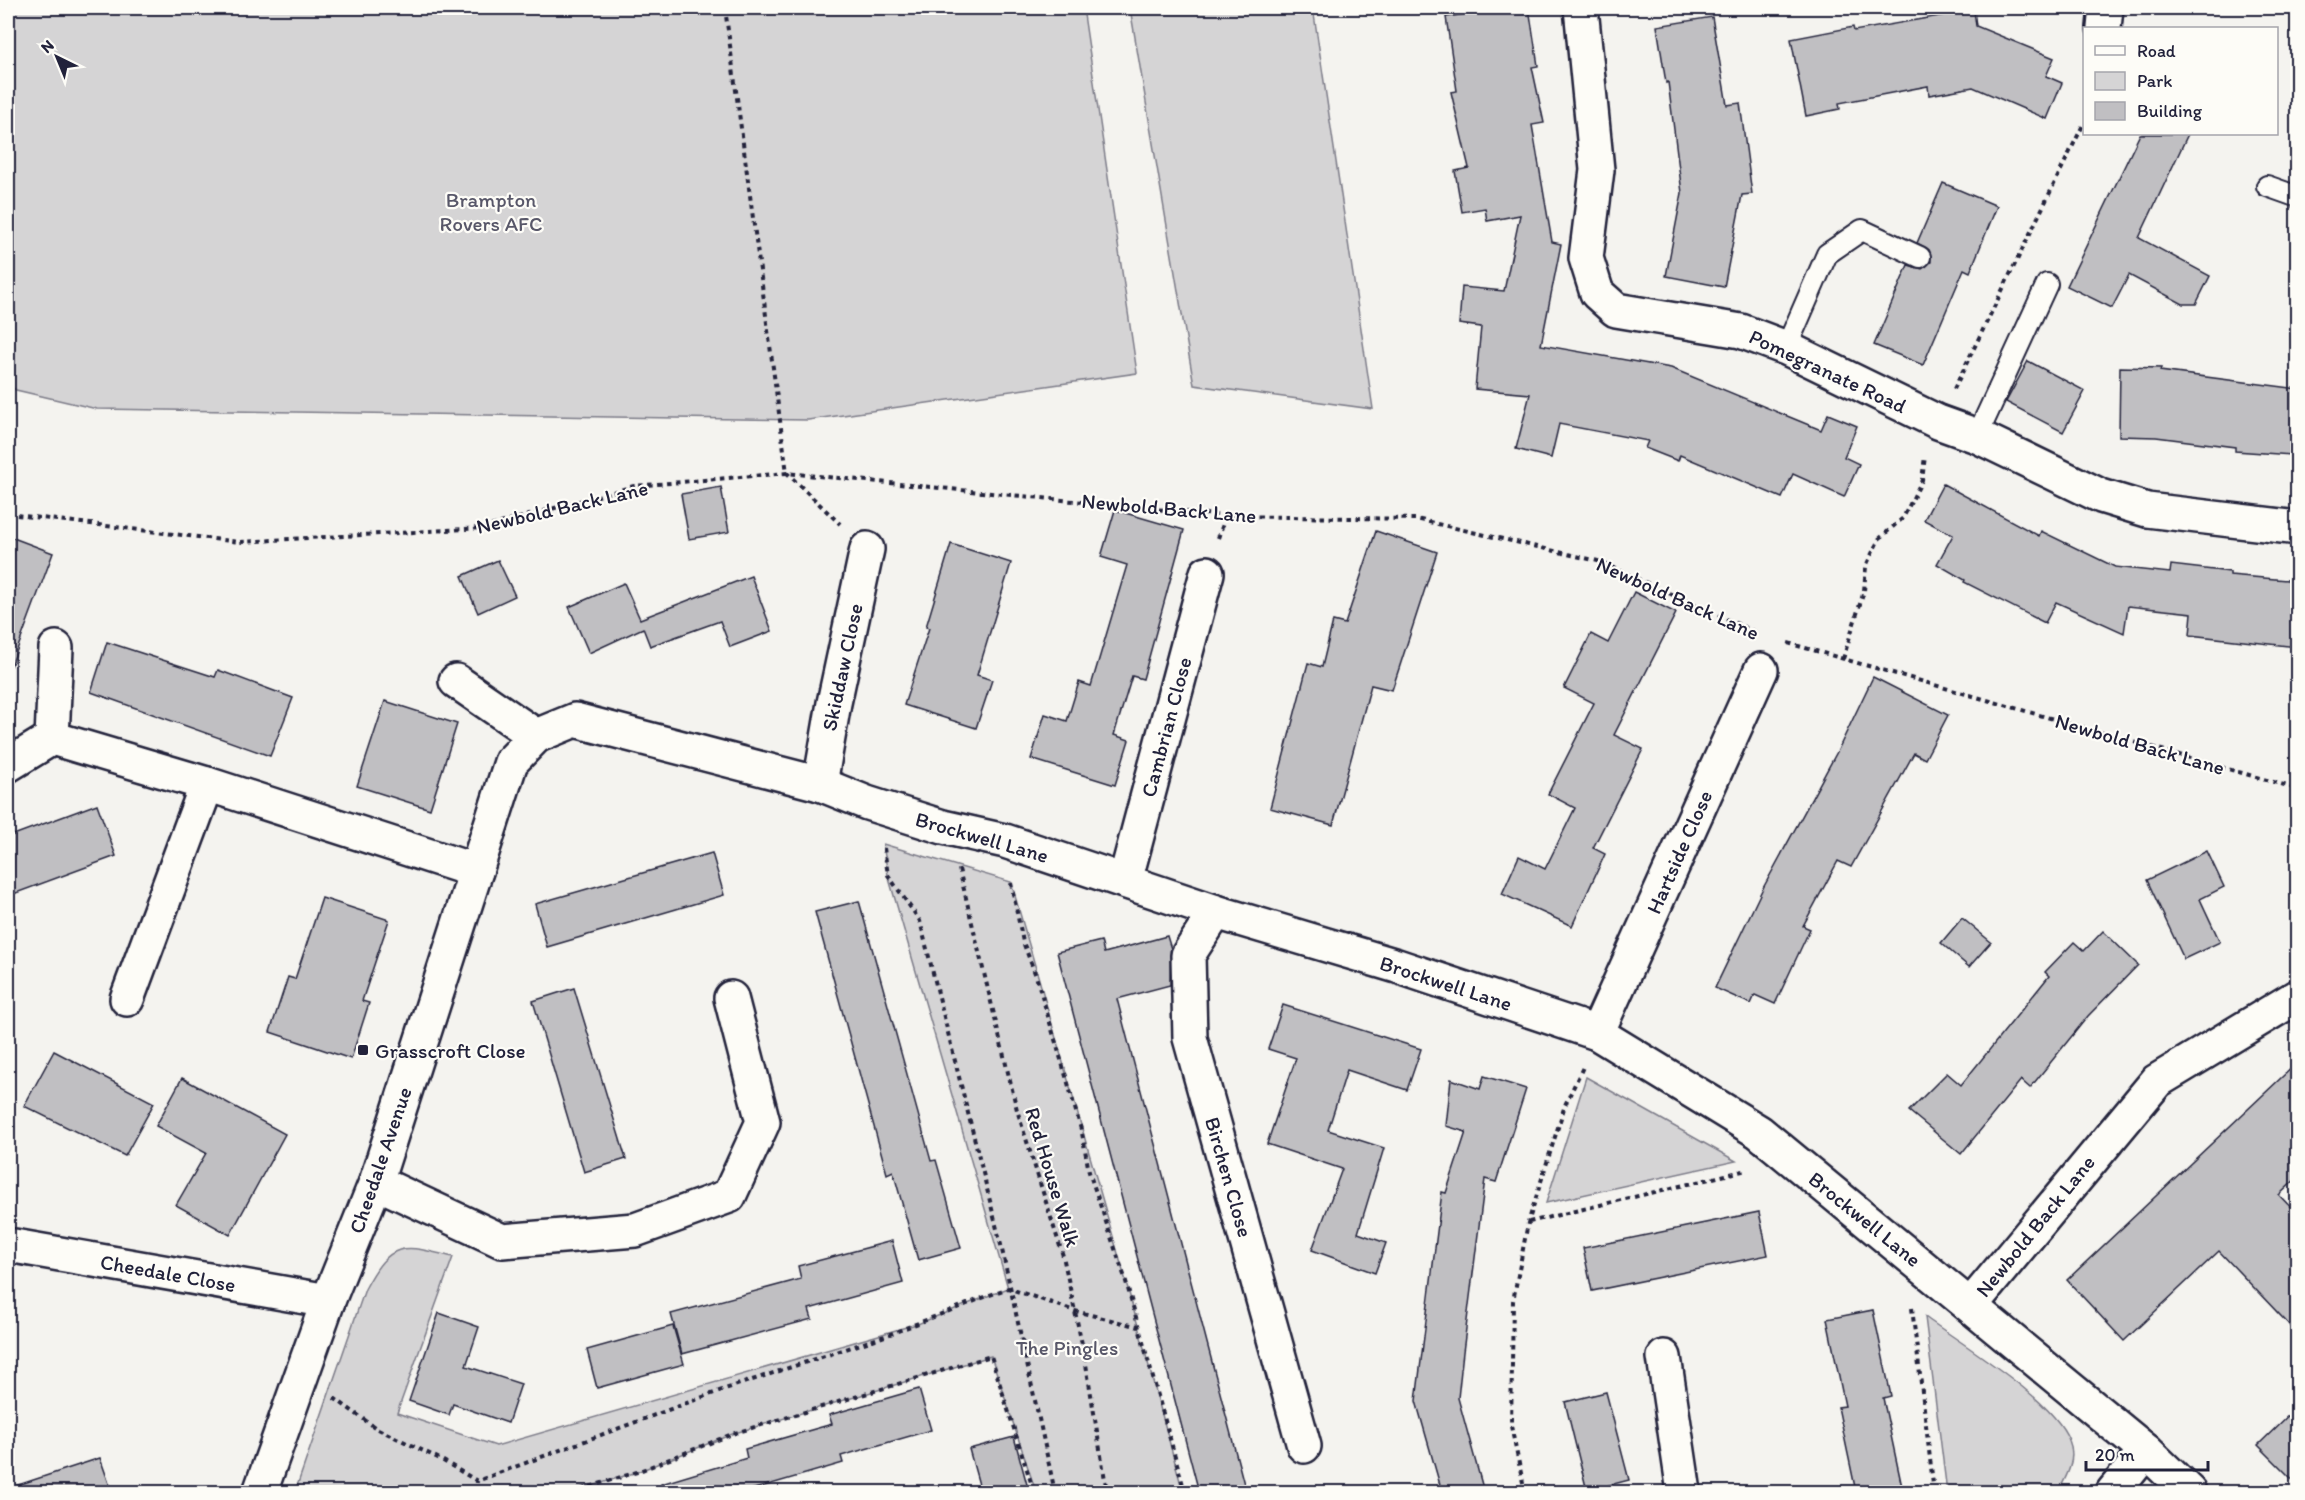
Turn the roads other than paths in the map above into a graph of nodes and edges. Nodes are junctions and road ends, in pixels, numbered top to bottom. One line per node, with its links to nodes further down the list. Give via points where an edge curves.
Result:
1 (1581, 8): 8 (street, Pomegranate Road, via 1597,170 1586,258 1597,292 1617,310 1741,331)
2 (2106, 8): 3 (street)
3 (2103, 27)
4 (2267, 186): 5 (lane)
5 (2298, 197)
6 (1920, 257): 8 (lane, via 1862,230 1827,254)
7 (2047, 284): 9 (lane)
8 (1786, 348): 9 (street, Pomegranate Road, via 1938,422)
9 (1977, 436): 10 (street, Pomegranate Road, via 2101,496 2146,510)
10 (2298, 528)
11 (867, 549): 21 (street, Skiddaw Close)
12 (1207, 573): 23 (street, Cambrian Close)
13 (56, 648): 18 (street)
14 (1761, 670): 28 (street, Hartside Close)
15 (456, 681): 17 (street)
16 (575, 720): 17 (street, Cheedale Avenue); 21 (street, Brockwell Lane)
17 (536, 736): 22 (street, Cheedale Avenue, via 511,762)
18 (52, 738): 19 (street); 20 (street)
19 (8, 765)
20 (207, 784): 22 (street); 27 (street)
21 (820, 784): 23 (street, Brockwell Lane, via 867,803 1005,841)
22 (476, 871): 29 (street, Cheedale Avenue)
23 (1125, 881): 24 (street, Brockwell Lane)
24 (1215, 912): 28 (street, Brockwell Lane, via 1397,966); 34 (street, Birchen Close, via 1188,955 1190,1038)
25 (2298, 996): 32 (street, Newbold Back Lane, via 2157,1081)
26 (731, 998): 29 (street, via 763,1122 729,1196 635,1230 502,1240)
27 (127, 999)
28 (1597, 1033): 32 (street, Brockwell Lane, via 1759,1132)
29 (376, 1182): 31 (street, Cheedale Avenue)
30 (8, 1247): 31 (street, Cheedale Close)
31 (328, 1301): 36 (street, Cheedale Avenue)
32 (1971, 1305): 35 (street, Brockwell Lane)
33 (1664, 1357): 37 (street)
34 (1304, 1446)
35 (2146, 1451): 38 (street); 39 (street, Brockwell Lane)
36 (260, 1492)
37 (1684, 1492)
38 (2114, 1492)
39 (2189, 1492)

